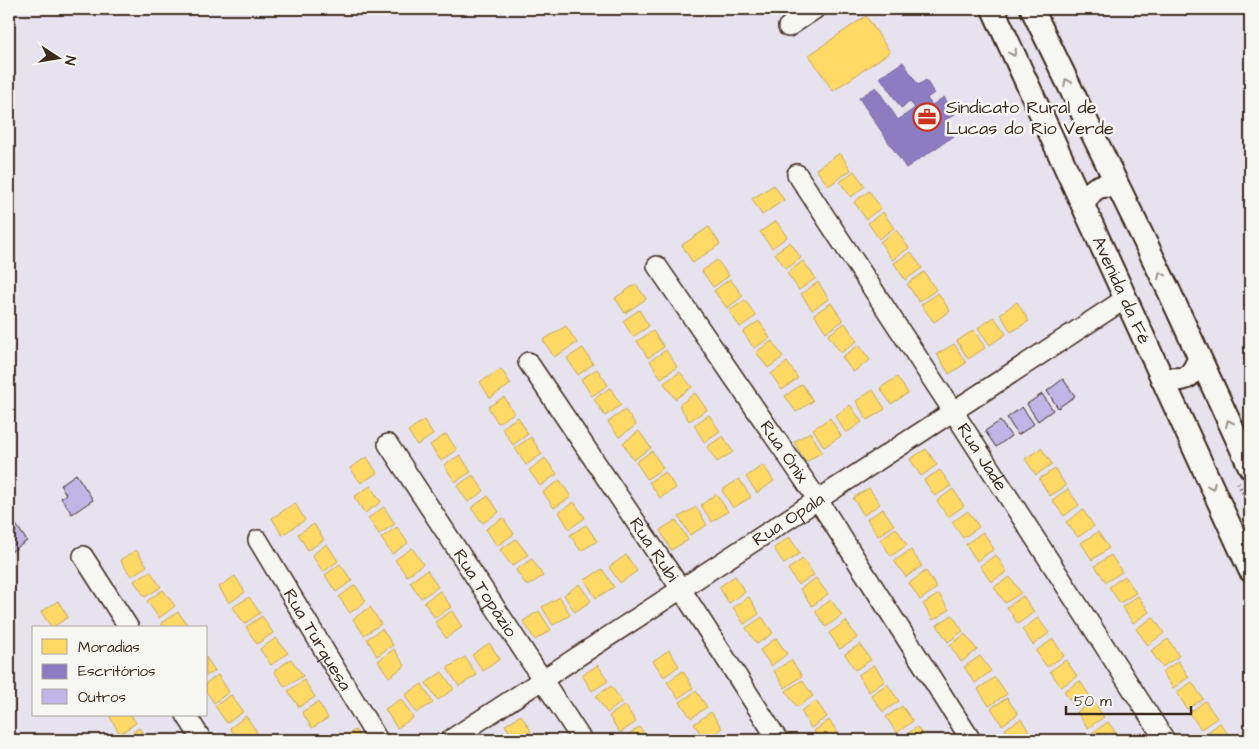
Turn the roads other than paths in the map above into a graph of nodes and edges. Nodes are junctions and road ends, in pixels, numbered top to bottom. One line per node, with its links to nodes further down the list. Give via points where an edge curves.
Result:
1 (815, 9): 4 (street)
2 (993, 9): 7 (main road, Avenida da Fé, one-way to 7)
3 (1032, 9): 6 (main road, one-way to 3)
4 (788, 26)
5 (797, 174): 13 (street, Rua Jade)
6 (1117, 187): 7 (main road, via 1097,187); 10 (main road, one-way to 6)
7 (1083, 205): 9 (main road, Avenida da Fé)
8 (657, 266): 16 (street, Rua Ónix)
9 (1125, 299): 12 (main road, Avenida da Fé); 13 (street, Rua Opala)
10 (1199, 359): 12 (main road, via 1195,370 1186,378); 15 (main road, one-way to 10)
11 (528, 362): 20 (street, Rua Rubi)
12 (1162, 378): 19 (main road, Avenida da Fé, one-way to 19)
13 (953, 412): 16 (street, Rua Opala); 30 (street, Rua Jade)
14 (388, 444): 22 (street, Rua Topázio)
15 (1250, 467)
16 (818, 500): 20 (street, Rua Opala); 29 (street, Rua Ónix)
17 (258, 540): 25 (street, Rua Turquesa)
18 (83, 556): 21 (street)
19 (1250, 570)
20 (681, 590): 22 (street, Rua Opala); 28 (street, Rua Rubi)
21 (128, 626)
22 (543, 680): 26 (street, Rua Opala); 27 (street, Rua Topázio)
23 (187, 716): 24 (street)
24 (202, 740)
25 (378, 740)
26 (450, 740)
27 (582, 740)
28 (778, 740)
29 (971, 740)
30 (1165, 740)

